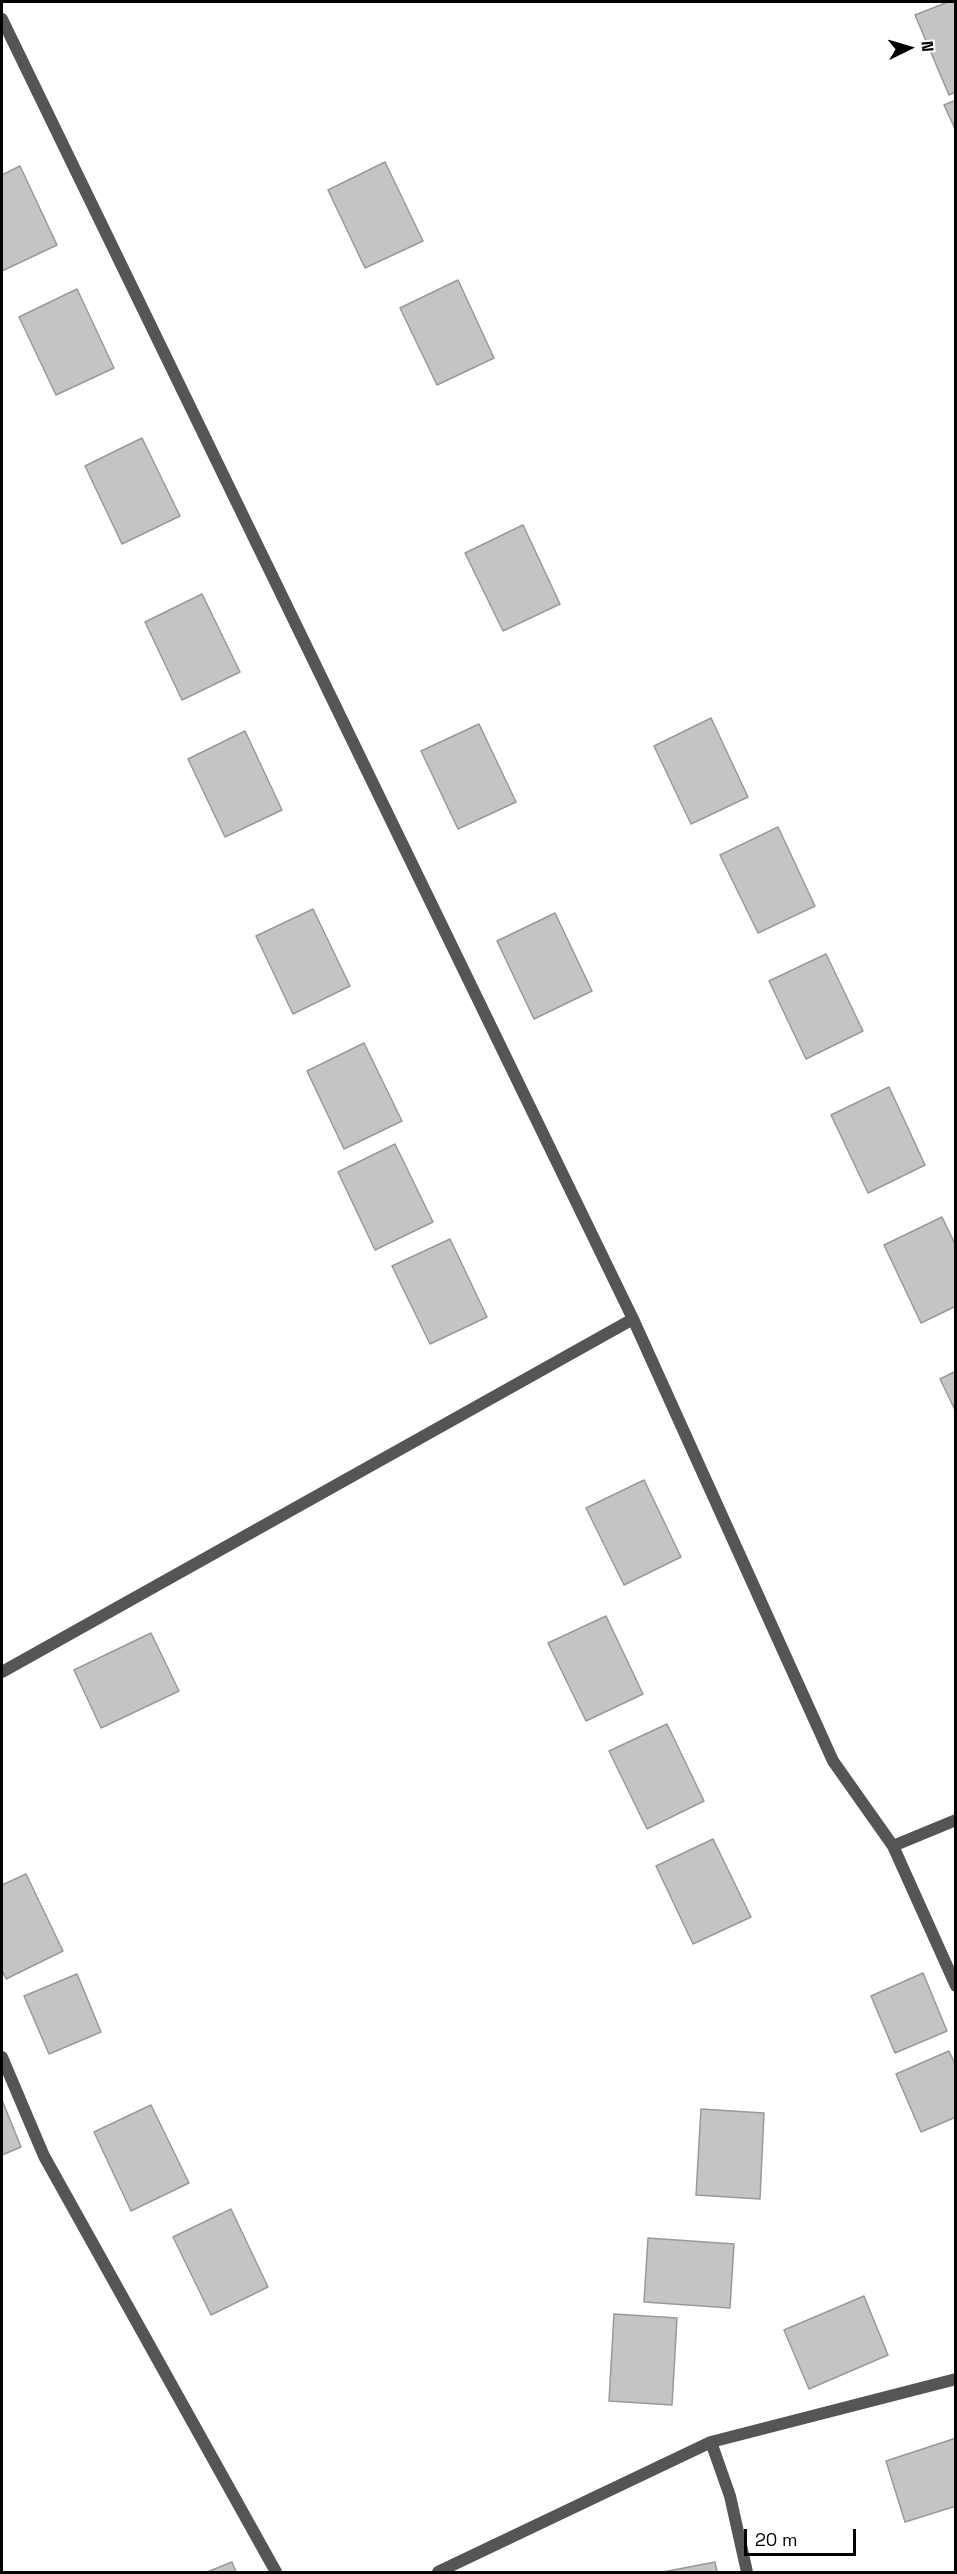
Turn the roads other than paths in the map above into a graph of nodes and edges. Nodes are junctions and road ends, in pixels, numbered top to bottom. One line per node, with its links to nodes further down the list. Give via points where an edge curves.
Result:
1 (2, 19): 2 (street)
2 (633, 1319): 3 (street); 5 (street, via 833,1761)
3 (2, 1672)
4 (956, 1820): 5 (street)
5 (893, 1846): 6 (street)
6 (956, 1986)
7 (2, 2057): 10 (street, via 44,2156)
8 (956, 2379): 9 (street)
9 (711, 2442): 11 (street); 12 (street)
10 (276, 2572)
11 (438, 2572)
12 (747, 2572)

